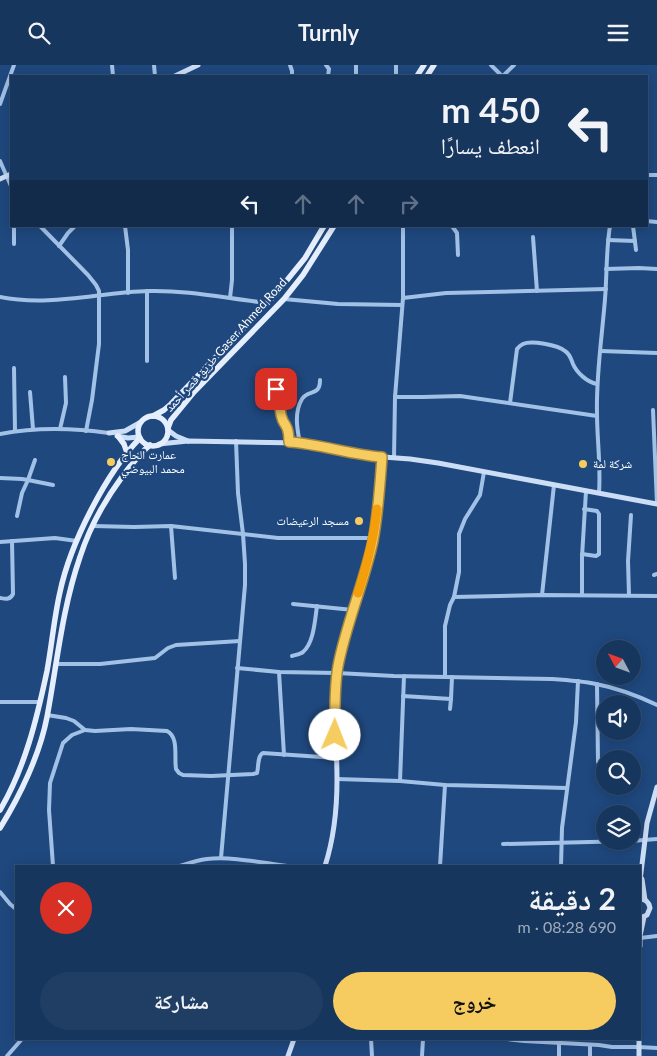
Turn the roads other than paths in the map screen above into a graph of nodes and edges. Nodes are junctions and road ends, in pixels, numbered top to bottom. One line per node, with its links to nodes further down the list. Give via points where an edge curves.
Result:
1 (198, 65): 4 (street)
2 (490, 65): 5 (street)
3 (514, 65): 6 (street)
4 (177, 75)
5 (501, 75)
6 (503, 75)
7 (10, 76): 8 (street)
8 (0, 104)
9 (0, 161): 10 (street)
10 (9, 175): 11 (street)
11 (0, 179)
12 (14, 227): 26 (street)
13 (41, 227): 27 (street)
14 (75, 227): 27 (street)
15 (125, 227): 35 (street)
16 (232, 227): 38 (street)
17 (323, 227): 41 (main road, طريق قصر أحمد Gaser Ahmed Road, via 305,258)
18 (333, 227): 40 (main road, طريق قصر أحمد Gaser Ahmed Road)
19 (403, 227): 39 (street)
20 (453, 227): 29 (street, via 457,233)
21 (610, 227): 24 (street)
22 (633, 227): 25 (street)
23 (533, 237): 34 (street)
24 (608, 240): 25 (street); 30 (street)
25 (635, 241): 28 (street)
26 (14, 244)
27 (59, 246): 36 (street, via 93,280)
28 (636, 250)
29 (458, 255)
30 (606, 269): 31 (street); 32 (street)
31 (657, 269)
32 (606, 289): 34 (street); 43 (street)
33 (147, 291): 35 (street); 38 (street, via 179,291); 45 (street)
34 (537, 291): 39 (street, via 446,293)
35 (128, 293): 36 (street)
36 (99, 296): 37 (street, via 43,300); 62 (street, via 99,344)
37 (0, 297)
38 (230, 298): 41 (street)
39 (403, 298): 42 (street)
40 (284, 299): 42 (street, via 331,304); 60 (main road, طريق قصر أحمد Gaser Ahmed Road, via 194,392 171,420)
41 (268, 303): 56 (main road, طريق قصر أحمد Gaser Ahmed Road, via 171,404)
42 (402, 305): 52 (street)
43 (601, 351): 44 (street); 49 (street)
44 (657, 353)
45 (147, 361)
46 (14, 368): 61 (street)
47 (65, 377): 59 (street, via 66,403)
48 (320, 380): 70 (street, via 316,392 305,396 298,407)
49 (597, 384): 53 (street, via 581,375 565,350 526,343 517,349); 55 (street)
50 (268, 385): 69 (street, via 279,392 281,416 289,433)
51 (30, 392): 58 (street)
52 (395, 397): 53 (street, via 460,396); 75 (street)
53 (510, 403): 55 (street)
54 (654, 410): 84 (street)
55 (597, 415): 83 (street)
56 (153, 416): 57 (main road); 60 (main road, via 163,419)
57 (141, 422): 63 (street, via 125,431); 66 (main road)
58 (33, 429): 59 (street); 61 (street)
59 (60, 429): 62 (street)
60 (168, 429): 67 (street); 71 (main road, via 167,437)
61 (16, 431): 64 (street)
62 (86, 431): 63 (street)
63 (110, 433): 65 (street)
64 (0, 434)
65 (118, 436): 66 (street); 73 (main road)
66 (140, 438): 72 (main road); 73 (main road)
67 (188, 441): 68 (street); 71 (street)
68 (236, 441): 69 (street); 90 (street)
69 (289, 442): 70 (street)
70 (300, 443): 74 (street)
71 (159, 444): 72 (main road)
72 (150, 445): 88 (main road, via 115,487)
73 (127, 453): 93 (main road, via 95,502)
74 (382, 457): 75 (street); 91 (street)
75 (394, 458): 77 (street)
76 (35, 460): 79 (street)
77 (484, 472): 81 (street); 101 (street, via 480,495 459,534 459,572)
78 (0, 478): 79 (street)
79 (28, 480): 80 (street); 87 (street)
80 (52, 485)
81 (554, 485): 82 (street); 97 (street)
82 (586, 491): 83 (street); 85 (street)
83 (599, 493): 84 (street)
84 (657, 504)
85 (584, 509): 95 (street); 95 (street, via 599,514 599,554)
86 (631, 515): 99 (street)
87 (17, 516)
88 (93, 526): 89 (street); 108 (main road, via 74,577)
89 (171, 526): 90 (street); 96 (street)
90 (243, 535): 91 (street); 106 (street, via 245,585)
91 (373, 538): 105 (street)
92 (12, 541): 93 (street, via 55,538); 94 (street); 102 (street, via 13,594 8,599)
93 (77, 541): 122 (main road, via 60,591)
94 (0, 542)
95 (582, 554): 98 (street)
96 (175, 578)
97 (542, 595): 98 (street); 101 (street)
98 (582, 595): 99 (street)
99 (629, 595): 100 (street)
100 (657, 596)
101 (454, 597): 113 (street, via 445,626)
102 (0, 598)
103 (293, 604): 104 (street)
104 (318, 606): 105 (street); 107 (street, via 308,645 303,652)
105 (353, 610): 111 (street)
106 (240, 641): 108 (street, via 176,645 155,658 84,665); 109 (street)
107 (292, 656)
108 (56, 664): 125 (main road)
109 (237, 668): 110 (street); 130 (street)
110 (279, 672): 111 (street); 128 (street)
111 (337, 673): 112 (street); 129 (street)
112 (404, 676): 113 (street); 119 (street)
113 (445, 677): 114 (street)
114 (452, 677): 115 (street); 120 (street)
115 (578, 681): 116 (street); 135 (street, via 576,722)
116 (596, 684)
117 (598, 685): 127 (street)
118 (601, 685): 123 (street)
119 (403, 696): 120 (street); 132 (street)
120 (450, 699): 124 (street)
121 (0, 702): 122 (street)
122 (40, 702): 136 (main road, via 17,776)
123 (657, 705)
124 (450, 709)
125 (47, 715): 126 (street, via 74,721); 137 (main road, via 31,767)
126 (85, 730): 130 (street, via 167,731 174,739 175,765 179,773); 143 (street, via 63,743 50,783)
127 (598, 750)
128 (284, 755): 129 (street); 130 (street, via 261,754 256,773)
129 (336, 758): 131 (street)
130 (228, 775): 142 (street)
131 (337, 779): 132 (street); 146 (street, via 334,827)
132 (400, 781): 133 (street)
133 (445, 785): 135 (street); 147 (street)
134 (657, 787): 139 (street)
135 (566, 788): 140 (street)
136 (0, 810)
137 (0, 829)
138 (657, 839): 139 (street)
139 (644, 840): 140 (street); 149 (street)
140 (561, 843): 141 (street); 148 (street)
141 (503, 844)
142 (221, 858): 144 (street); 145 (street)
143 (53, 865)
144 (183, 865)
145 (279, 865)
146 (325, 865)
147 (440, 865)
148 (561, 865)
149 (641, 869)
150 (641, 886): 152 (street)
151 (0, 892): 154 (street)
152 (643, 899): 155 (street)
153 (657, 907): 155 (street)
154 (15, 908)
155 (650, 908): 156 (street)
156 (642, 917)
157 (641, 936): 158 (street)
158 (657, 936)
159 (21, 1040): 171 (street)
160 (294, 1040): 172 (street)
161 (371, 1040): 173 (street)
162 (423, 1040): 174 (street)
163 (532, 1040): 166 (street)
164 (599, 1040): 168 (street)
165 (639, 1040): 169 (street)
166 (556, 1041): 167 (street); 175 (street)
167 (590, 1045): 168 (street); 176 (street)
168 (599, 1045): 169 (street)
169 (638, 1047): 170 (street); 177 (street)
170 (657, 1048)
171 (7, 1056)
172 (288, 1056)
173 (372, 1056)
174 (422, 1056)
175 (558, 1056)
176 (590, 1056)
177 (638, 1056)

